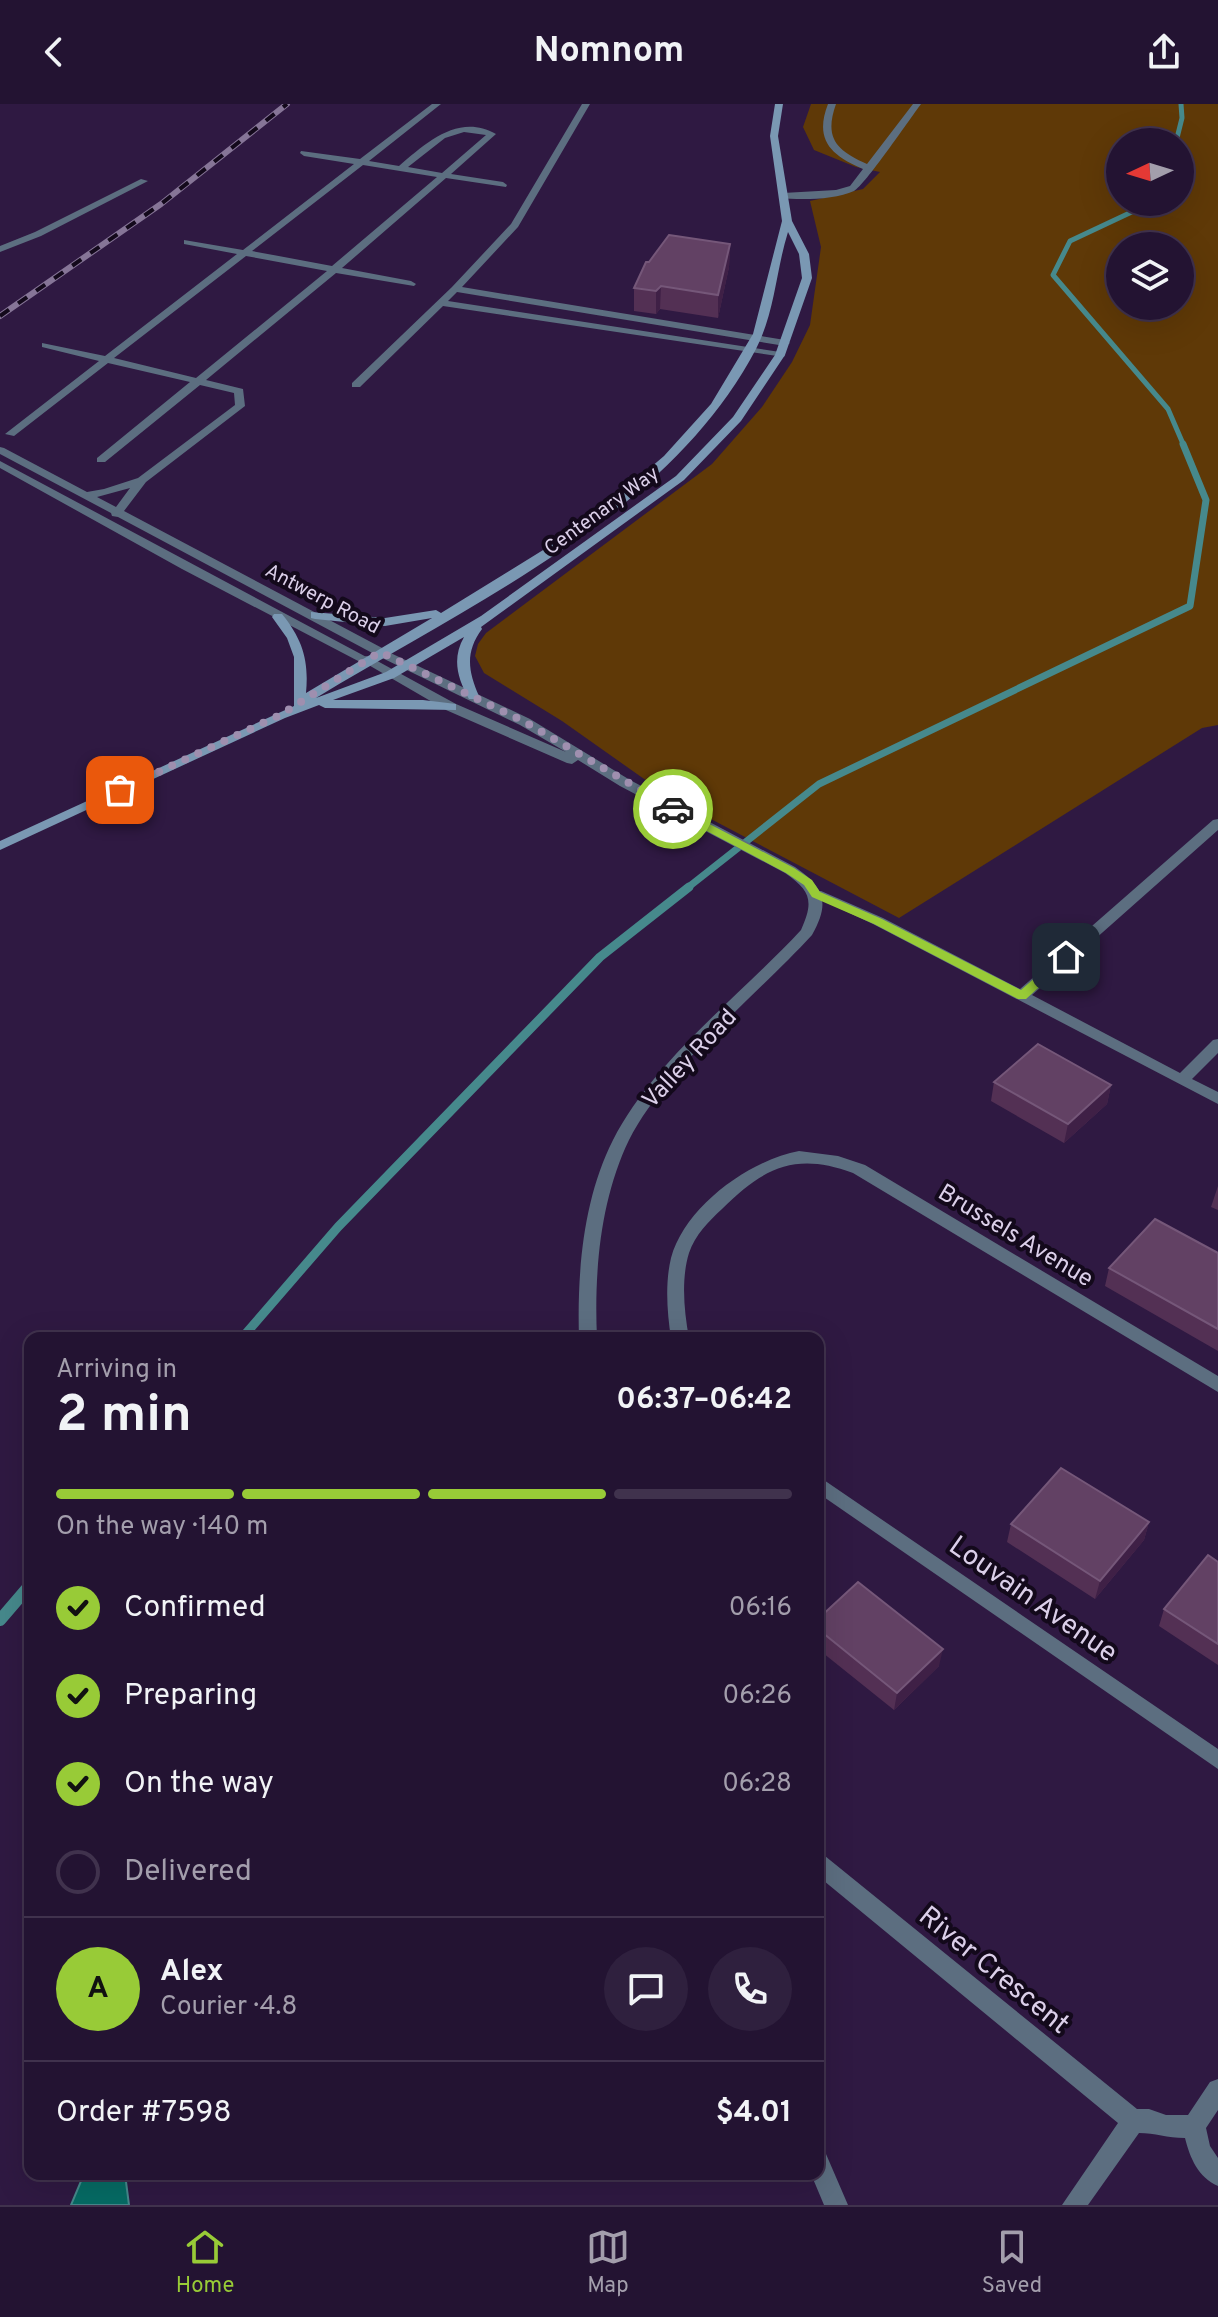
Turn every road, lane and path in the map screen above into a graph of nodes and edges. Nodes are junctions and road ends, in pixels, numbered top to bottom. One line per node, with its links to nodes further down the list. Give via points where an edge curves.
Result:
1 (437, 104): 7 (street)
2 (586, 104): 20 (street, via 515,225)
3 (779, 104): 13 (main road, Centenary Way, via 774,136)
4 (832, 104): 9 (street, via 826,133 830,144)
5 (917, 104): 9 (street)
6 (304, 153): 7 (street)
7 (360, 163): 8 (street); 17 (street)
8 (400, 169): 10 (street); 10 (street, via 454,129 491,133)
9 (870, 169): 13 (street, via 853,188 837,193)
10 (446, 176): 12 (street); 18 (street)
11 (144, 181): 16 (street)
12 (503, 185)
13 (783, 196): 14 (main road, Centenary Way)
14 (787, 221): 22 (main road, Centenary Way); 24 (main road, Centenary Way, via 804,254 807,278)
15 (187, 242): 17 (street)
16 (0, 249)
17 (244, 253): 18 (street); 26 (street)
18 (334, 270): 19 (street); 27 (street)
19 (411, 284)
20 (455, 289): 21 (street); 22 (street)
21 (440, 303): 25 (street); 28 (street)
22 (756, 338): 24 (street); 25 (main road, Centenary Way)
23 (46, 345): 26 (street)
24 (782, 349): 25 (street); 39 (main road, Centenary Way, via 737,419 680,478)
25 (751, 351): 36 (main road, Centenary Way, via 714,411 654,472 531,564)
26 (107, 359): 27 (street); 29 (street)
27 (199, 380): 31 (street); 33 (street, via 239,391 240,406)
28 (356, 385)
29 (10, 434)
30 (0, 450): 34 (street, Antwerp Road)
31 (101, 460)
32 (0, 464): 38 (street, Antwerp Road)
33 (142, 480): 34 (street); 35 (street)
34 (84, 496): 35 (street, Antwerp Road)
35 (116, 514): 37 (street, Antwerp Road)
36 (454, 609): 37 (main road, via 385,622); 40 (main road, Centenary Way)
37 (315, 615): 40 (street, Antwerp Road)
38 (278, 617): 41 (street, Antwerp Road); 45 (main road, via 292,632 302,658)
39 (485, 619): 42 (main road, Centenary Way); 44 (main road, via 463,646 462,670)
40 (380, 652): 41 (main road, Centenary Way); 42 (street, Antwerp Road)
41 (366, 660): 43 (street, Antwerp Road); 45 (main road, Centenary Way)
42 (408, 665): 43 (main road, Centenary Way); 44 (street, Antwerp Road)
43 (390, 675): 45 (main road, Centenary Way); 46 (street, Antwerp Road)
44 (473, 696): 47 (street, Antwerp Road)
45 (303, 704): 46 (main road); 49 (main road, Centenary Way)
46 (451, 707): 47 (street, Antwerp Road)
47 (625, 783): 50 (street, Antwerp Road, via 808,882)
48 (1218, 823): 51 (street)
49 (0, 846)
50 (816, 894): 51 (street, Antwerp Road); 55 (street, Valley Road, via 816,913 807,932 669,1073 631,1122 610,1167 591,1246)
51 (1022, 996): 53 (street, Antwerp Road)
52 (1218, 1044): 53 (street)
53 (1182, 1080): 54 (street, Antwerp Road)
54 (1218, 1099)
55 (587, 1332)
56 (680, 1332): 57 (street, Brussels Avenue, via 680,1254 696,1226 756,1168 806,1156 836,1159 859,1169)
57 (1218, 1385)
58 (824, 1487): 59 (street, Louvain Avenue)
59 (1218, 1760)
60 (824, 1868): 62 (street, River Crescent)
61 (1218, 2090): 63 (street)
62 (1133, 2121): 63 (street); 67 (street)
63 (1194, 2126): 64 (street, via 1206,2164)
64 (1218, 2174)
65 (824, 2176): 66 (street)
66 (836, 2205)
67 (1074, 2205)

